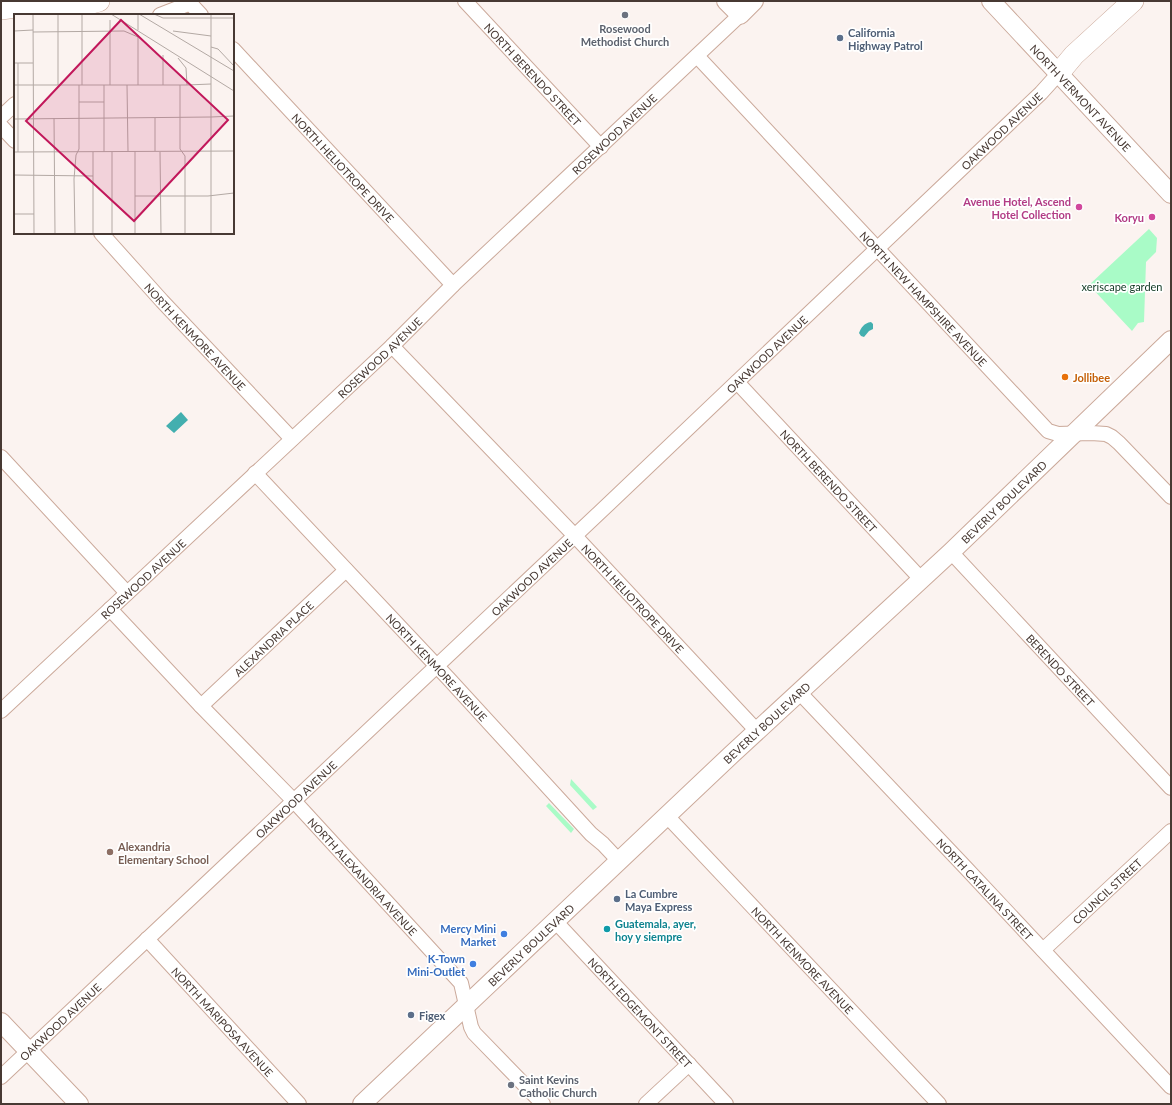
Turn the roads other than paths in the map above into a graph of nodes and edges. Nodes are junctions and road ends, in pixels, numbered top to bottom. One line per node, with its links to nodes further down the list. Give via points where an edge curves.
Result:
1 (59, 1): 9 (highway)
2 (99, 1): 10 (highway)
3 (465, 1): 23 (street, NORTH BERENDO STREET)
4 (726, 1): 13 (main road)
5 (754, 1): 13 (main road, ROSEWOOD AVENUE)
6 (991, 1): 18 (main road, NORTH VERMONT AVENUE)
7 (1133, 1): 18 (highway, via 1074,55)
8 (189, 2): 11 (street); 12 (street)
9 (1, 9)
10 (51, 14)
11 (162, 14)
12 (200, 14)
13 (740, 15): 17 (street, ROSEWOOD AVENUE)
14 (14, 22): 15 (highway)
15 (1, 24)
16 (234, 50): 27 (street, NORTH HELIOTROPE DRIVE)
17 (697, 56): 23 (street, ROSEWOOD AVENUE); 26 (street, NORTH NEW HAMPSHIRE AVENUE)
18 (1058, 74): 24 (main road, NORTH VERMONT AVENUE); 26 (street, OAKWOOD AVENUE)
19 (14, 105): 20 (street)
20 (1, 117)
21 (1, 126): 22 (street)
22 (14, 140)
23 (601, 147): 27 (street, ROSEWOOD AVENUE)
24 (1171, 194)
25 (102, 234): 32 (street, NORTH KENMORE AVENUE)
26 (877, 249): 30 (street, OAKWOOD AVENUE); 31 (street, NORTH NEW HAMPSHIRE AVENUE, via 1048,431 1058,434)
27 (453, 285): 29 (street, ROSEWOOD AVENUE)
28 (1171, 340): 31 (main road, BEVERLY BOULEVARD)
29 (392, 346): 32 (street, ROSEWOOD AVENUE); 36 (street, NORTH HELIOTROPE DRIVE)
30 (737, 382): 36 (street, OAKWOOD AVENUE); 39 (street, NORTH BERENDO STREET)
31 (1073, 433): 35 (street, NORTH NEW HAMPSHIRE AVENUE, via 1106,434 1112,437); 37 (main road, BEVERLY BOULEVARD)
32 (292, 439): 34 (street, ROSEWOOD AVENUE)
33 (1, 457): 40 (street)
34 (255, 474): 38 (street, NORTH KENMORE AVENUE); 40 (street, ROSEWOOD AVENUE)
35 (1171, 497)
36 (575, 536): 42 (street, OAKWOOD AVENUE); 46 (street, NORTH HELIOTROPE DRIVE)
37 (951, 552): 39 (main road, BEVERLY BOULEVARD); 47 (street, BERENDO STREET)
38 (346, 570): 42 (street, NORTH KENMORE AVENUE); 44 (street, ALEXANDRIA PLACE)
39 (921, 579): 43 (main road, BEVERLY BOULEVARD)
40 (127, 594): 41 (street, ROSEWOOD AVENUE)
41 (110, 609): 44 (street, NORTH ALEXANDRIA AVENUE); 45 (street, ROSEWOOD AVENUE)
42 (436, 666): 48 (street, OAKWOOD AVENUE); 51 (street, NORTH KENMORE AVENUE, via 590,834)
43 (799, 692): 46 (main road, BEVERLY BOULEVARD); 54 (street, NORTH CATALINA STREET)
44 (201, 706): 48 (street, NORTH ALEXANDRIA AVENUE)
45 (1, 711)
46 (757, 731): 49 (main road, BEVERLY BOULEVARD)
47 (1171, 788)
48 (294, 801): 53 (street, OAKWOOD AVENUE); 55 (street, NORTH ALEXANDRIA AVENUE, via 461,983)
49 (667, 816): 51 (main road, BEVERLY BOULEVARD); 67 (street, NORTH KENMORE AVENUE)
50 (1171, 831): 54 (street, COUNCIL STREET)
51 (619, 861): 52 (main road, BEVERLY BOULEVARD)
52 (555, 921): 55 (main road, BEVERLY BOULEVARD); 58 (street, NORTH EDGEMONT STREET)
53 (147, 939): 57 (street, OAKWOOD AVENUE); 62 (street, NORTH MARIPOSA AVENUE)
54 (1043, 950): 60 (street, NORTH CATALINA STREET)
55 (466, 1005): 63 (main road, BEVERLY BOULEVARD); 64 (street, NORTH ALEXANDRIA AVENUE, via 470,1027 474,1033)
56 (1, 1022): 57 (main road)
57 (29, 1051): 59 (street, OAKWOOD AVENUE); 61 (main road)
58 (689, 1064): 65 (street); 66 (street, NORTH EDGEMONT STREET)
59 (1, 1077)
60 (1171, 1087)
61 (79, 1104)
62 (299, 1104)
63 (362, 1104)
64 (543, 1104)
65 (646, 1104)
66 (726, 1104)
67 (939, 1104)

